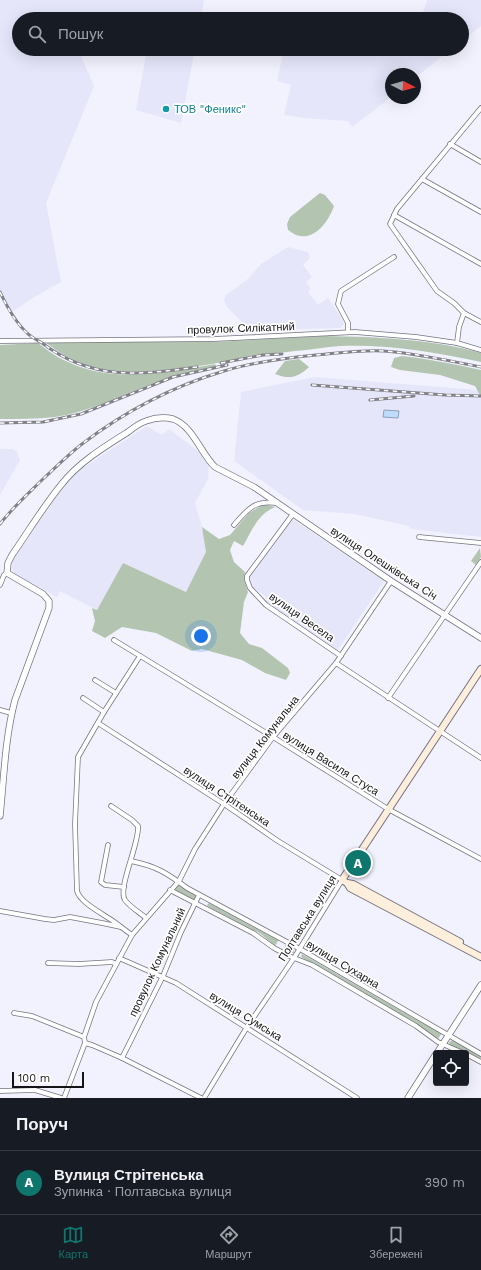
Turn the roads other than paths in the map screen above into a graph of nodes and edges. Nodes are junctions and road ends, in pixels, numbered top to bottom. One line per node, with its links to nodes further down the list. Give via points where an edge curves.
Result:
1 (481, 108): 2 (street)
2 (450, 144): 3 (street); 4 (street)
3 (481, 162)
4 (422, 179): 5 (street); 6 (street)
5 (481, 212)
6 (394, 215): 8 (street); 9 (street, via 390,226 437,291)
7 (394, 257): 11 (street, via 341,291 338,304 348,323)
8 (481, 264)
9 (464, 313): 10 (street); 13 (street)
10 (481, 322)
11 (348, 332): 12 (street, провулок Силікатний, via 214,339); 13 (street, провулок Силікатний)
12 (0, 342)
13 (457, 343): 14 (street, провулок Силікатний)
14 (481, 350)
15 (278, 503): 16 (street, вулиця Олешківська Січ); 17 (street, via 262,502 247,511); 21 (street, вулиця Олешківська Січ, via 215,467 182,425 173,419 155,418 145,421 74,470 60,485 12,555)
16 (293, 514): 22 (street, вулиця Олешківська Січ); 28 (street, вулиця Весела, via 247,576 248,585 276,613)
17 (234, 525)
18 (419, 537): 19 (street)
19 (481, 543)
20 (481, 562): 24 (street)
21 (7, 573): 23 (street); 37 (street, via 43,594 49,601 47,616)
22 (391, 581): 24 (street, вулиця Олешківська Січ); 28 (street, вулиця Комунальна)
23 (0, 585)
24 (445, 614): 25 (street, вулиця Олешківська Січ); 34 (street)
25 (481, 638)
26 (114, 640): 27 (street, вулиця Василя Стуса)
27 (140, 656): 32 (street); 40 (street, вулиця Василя Стуса)
28 (341, 656): 29 (street, вулиця Комунальна)
29 (336, 663): 34 (street); 40 (street, вулиця Комунальна)
30 (481, 669): 39 (main road, Полтавська вулиця)
31 (95, 680): 32 (street)
32 (116, 693): 36 (street)
33 (83, 698): 36 (street)
34 (388, 698): 39 (street)
35 (0, 710): 37 (street)
36 (104, 712): 38 (street)
37 (11, 713): 45 (street)
38 (98, 723): 42 (street, вулиця Стрітенська); 57 (street, via 77,760 77,891 82,900)
39 (440, 732): 41 (street); 44 (main road, Полтавська вулиця)
40 (273, 737): 42 (street, вулиця Комунальна); 44 (street, вулиця Василя Стуса)
41 (481, 758)
42 (224, 804): 49 (street, вулиця Комунальна); 50 (street, вулиця Стрітенська)
43 (111, 806): 48 (street, via 138,826)
44 (388, 809): 47 (street, вулиця Василя Стуса); 50 (main road, Полтавська вулиця)
45 (0, 816)
46 (108, 845): 51 (street, via 102,883)
47 (481, 859)
48 (131, 861): 49 (street, вулиця Сухарна, via 152,866); 51 (street)
49 (179, 881): 52 (street, вулиця Комунальна); 53 (street, вулиця Сухарна)
50 (344, 882): 59 (street, Полтавська вулиця); 60 (main road, вулиця Стрітенська, via 353,884); 61 (main road, вулиця Стрітенська, via 350,888)
51 (124, 887): 56 (street, via 124,899)
52 (170, 890): 54 (street, вулиця Сухарна); 56 (street, вулиця Комунальна)
53 (199, 895): 54 (street, провулок Комунальний); 59 (street, вулиця Сухарна)
54 (195, 902): 63 (street, вулиця Сухарна); 66 (street, провулок Комунальний)
55 (0, 911): 57 (street, via 50,920 77,918)
56 (146, 918): 58 (street, вулиця Комунальна)
57 (121, 927): 58 (street)
58 (132, 935): 62 (street, вулиця Комунальна)
59 (300, 949): 63 (street, Полтавська вулиця); 70 (street, вулиця Сухарна)
60 (481, 953)
61 (481, 957)
62 (119, 958): 65 (street, вулиця Комунальна); 66 (street, вулиця Сумська)
63 (294, 958): 69 (street, Полтавська вулиця); 73 (street, вулиця Сухарна, via 312,965)
64 (48, 963): 65 (street)
65 (116, 964): 71 (street, вулиця Комунальна, via 96,1002)
66 (163, 976): 69 (street, вулиця Сумська); 78 (street, провулок Комунальний)
67 (481, 985): 70 (street)
68 (14, 1013): 71 (street, via 32,1016)
69 (247, 1027): 83 (street, Полтавська вулиця); 84 (street, вулиця Сумська)
70 (449, 1035): 73 (street); 76 (street, вулиця Сухарна)
71 (84, 1037): 72 (street, вулиця Комунальна)
72 (85, 1043): 78 (street); 82 (street)
73 (442, 1044): 74 (street); 75 (street, вулиця Сухарна)
74 (438, 1050)
75 (456, 1050)
76 (481, 1054)
77 (469, 1056): 80 (street)
78 (122, 1058): 83 (street)
79 (433, 1059): 85 (street)
80 (481, 1062)
81 (0, 1091): 82 (street, via 35,1090)
82 (63, 1098)
83 (203, 1098)
84 (357, 1098)
85 (408, 1098)

